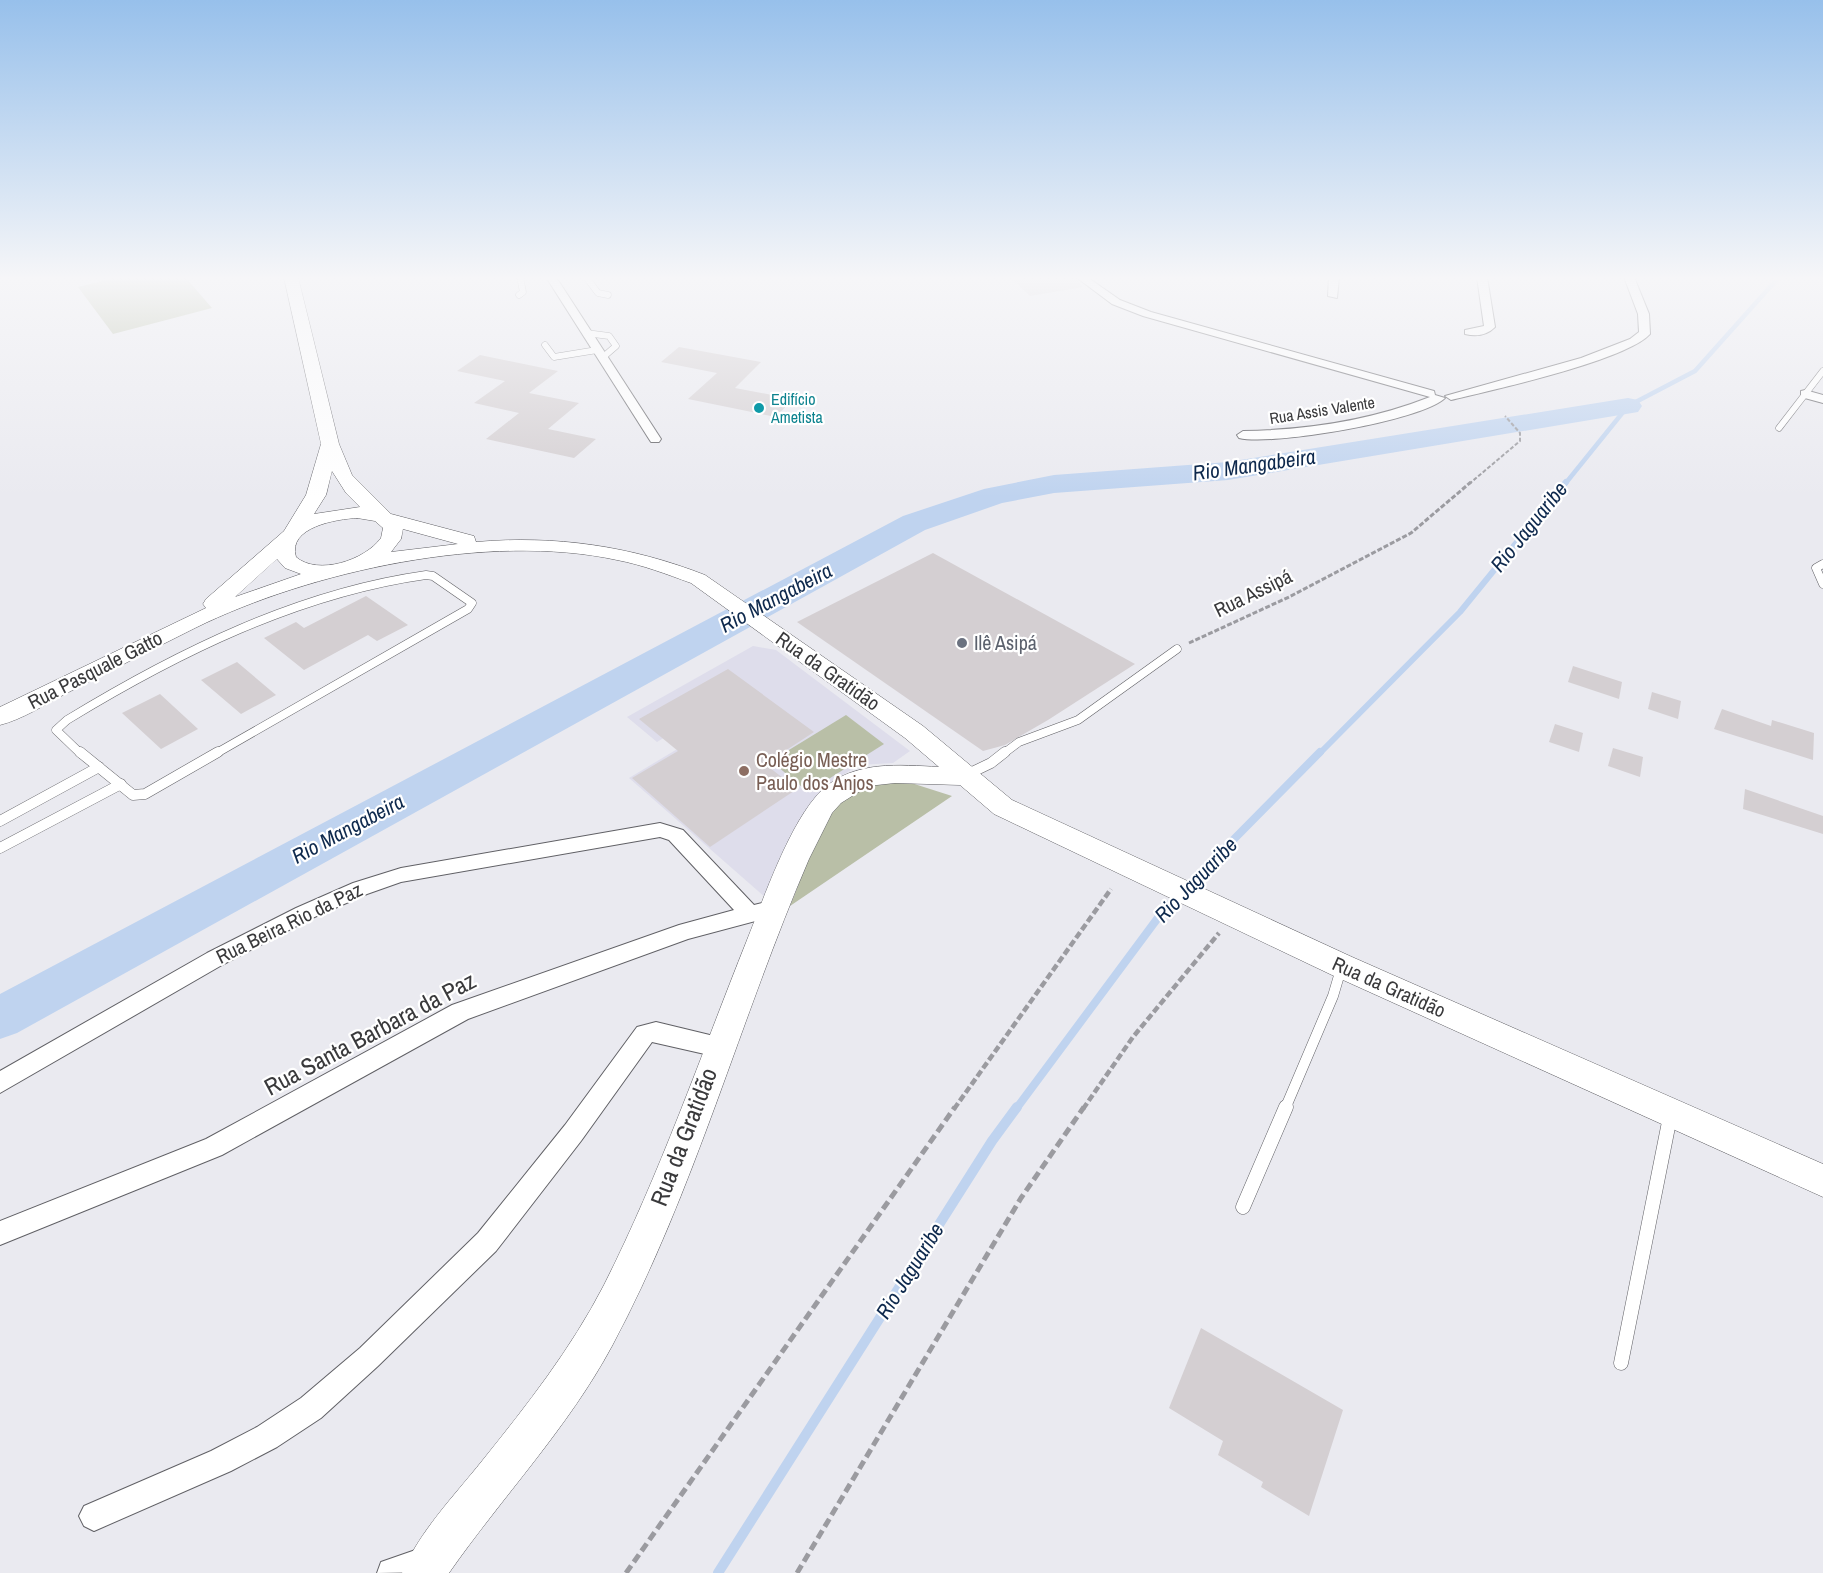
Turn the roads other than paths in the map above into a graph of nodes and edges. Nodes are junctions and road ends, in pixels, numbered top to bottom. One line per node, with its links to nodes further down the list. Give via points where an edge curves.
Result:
1 (308, 350): 15 (street, Rua da Gratidão)
2 (549, 350): 7 (lane, via 554,357)
3 (598, 350): 7 (street)
4 (607, 350): 7 (lane)
5 (1277, 350): 9 (street)
6 (1611, 350): 9 (street, Rua Assis Valente, via 1474,391)
7 (600, 354): 14 (street)
8 (1823, 371): 10 (lane)
9 (1440, 393): 13 (street, Rua Assis Valente, via 1416,408 1364,421)
10 (1805, 394): 11 (street); 12 (lane)
11 (1823, 399)
12 (1779, 428)
13 (1243, 435)
14 (655, 439)
15 (330, 444): 16 (street, Rua da Gratidão, via 353,489); 17 (street, Rua da Gratidão, via 316,495)
16 (384, 518): 17 (street, via 357,512 327,516 301,527); 18 (street, Rua da Gratidão, via 442,535); 20 (street, via 393,526 390,543)
17 (290, 537): 20 (street, via 283,549 294,566 317,570); 22 (street, Rua Pasquale Gatto)
18 (509, 547): 20 (street, Rua da Gratidão, via 431,552); 26 (street, Rua da Gratidão, via 594,549 649,559 698,579 914,732)
19 (1823, 564): 21 (lane, via 1816,568 1816,573)
20 (351, 566): 22 (street, Rua Pasquale Gatto, via 285,585)
21 (1823, 584)
22 (190, 622): 24 (street, Rua Pasquale Gatto)
23 (1177, 649): 26 (lane, via 1078,720 1019,742 991,763)
24 (0, 717)
25 (99, 767): 28 (lane); 28 (lane, via 64,740 56,730 59,724 284,610 351,590 426,575 472,603 450,621 160,786 139,796); 30 (lane)
26 (964, 776): 27 (street, Rua da Gratidão); 29 (street, Rua da Gratidão)
27 (926, 777): 29 (street); 32 (street, Rua da Gratidão, via 892,772 868,774 839,790 817,815)
28 (121, 784): 31 (lane)
29 (1004, 807): 33 (street, Rua da Gratidão)
30 (0, 821)
31 (0, 848)
32 (763, 911): 34 (street, Rua da Gratidão); 35 (street, Rua Beira Rio da Paz, via 676,835 660,830 401,876 372,883 317,906 223,954); 39 (street, Rua Santa Barbara da Paz, via 686,931 460,1012 214,1147)
33 (1342, 966): 36 (street, Rua da Gratidão); 38 (lane, via 1333,996)
34 (705, 1044): 41 (street, via 656,1031 645,1034 487,1242 423,1307 311,1408 221,1461); 42 (street, Rua da Gratidão, via 662,1195 618,1297 584,1361)
35 (0, 1083)
36 (1670, 1114): 37 (street, Rua da Gratidão); 40 (lane)
37 (1823, 1181)
38 (1243, 1207)
39 (0, 1233)
40 (1621, 1363)
41 (94, 1516)
42 (427, 1566): 43 (street)
43 (392, 1573)

